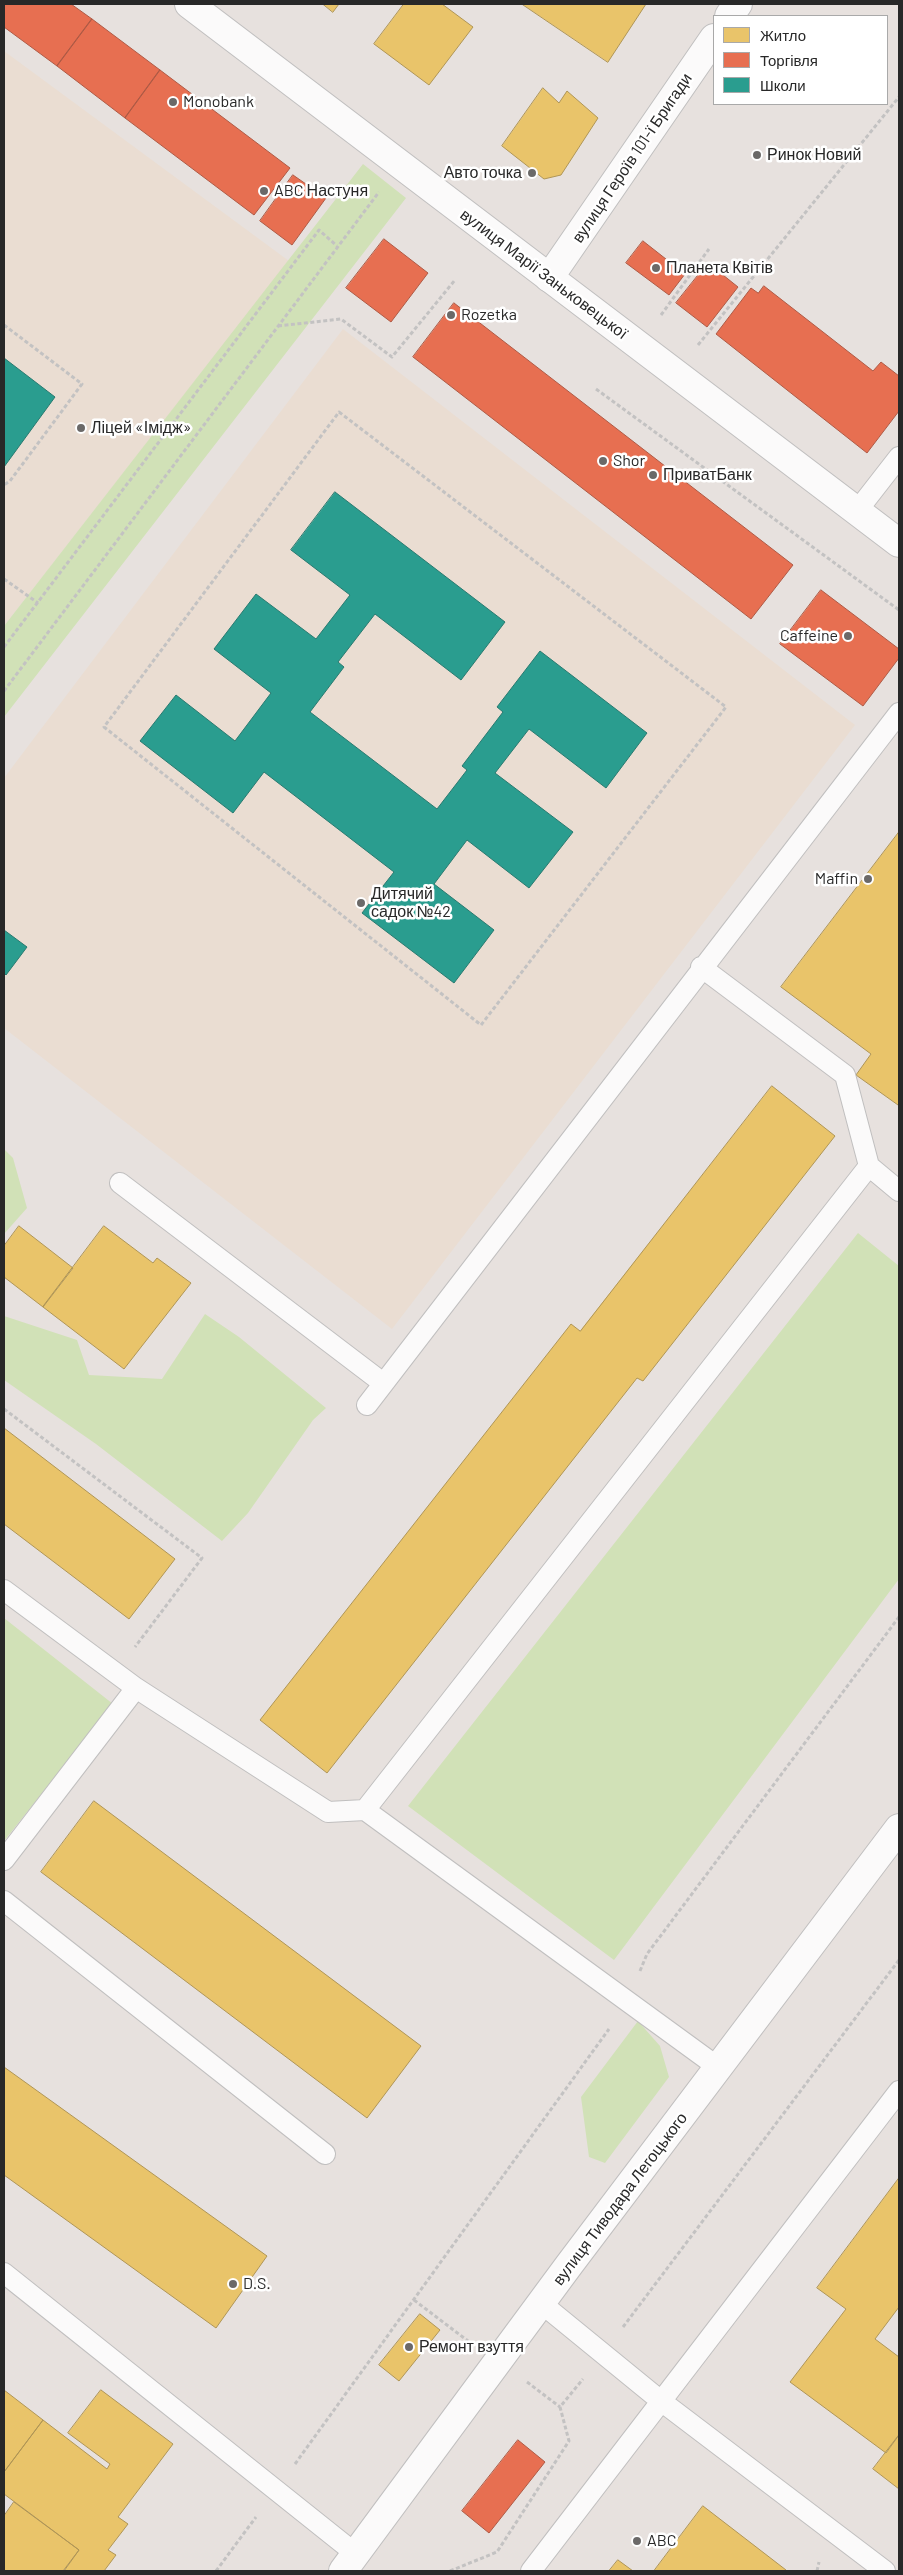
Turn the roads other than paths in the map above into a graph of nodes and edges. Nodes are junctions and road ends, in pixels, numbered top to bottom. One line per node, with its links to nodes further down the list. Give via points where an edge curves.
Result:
1 (189, 4): 5 (street, вулиця Марії Заньковецької)
2 (738, 4): 3 (street)
3 (730, 15)
4 (713, 39): 5 (street, вулиця Героїв 101-ї Бригади)
5 (549, 278): 7 (street, вулиця Марії Заньковецької)
6 (899, 457): 7 (lane)
7 (857, 511): 8 (street, вулиця Марії Заньковецької)
8 (899, 543)
9 (899, 713): 10 (lane)
10 (701, 968): 11 (lane, via 845,1075); 14 (lane)
11 (869, 1166): 13 (lane); 18 (lane)
12 (120, 1183): 14 (lane)
13 (899, 1191)
14 (383, 1384): 15 (lane)
15 (367, 1405)
16 (4, 1590): 17 (lane)
17 (136, 1688): 18 (lane, via 328,1812); 20 (lane)
18 (365, 1810): 22 (lane)
19 (899, 1828): 22 (street, вулиця Тиводара Легоцького)
20 (4, 1860)
21 (4, 1901): 24 (lane)
22 (719, 2068): 26 (street, вулиця Тиводара Легоцького)
23 (899, 2091): 27 (lane)
24 (325, 2154)
25 (4, 2273): 28 (lane, via 277,2490)
26 (541, 2303): 27 (lane); 28 (street, вулиця Тиводара Легоцького)
27 (661, 2401): 29 (lane); 30 (lane)
28 (349, 2563)
29 (531, 2571)
30 (885, 2571)

